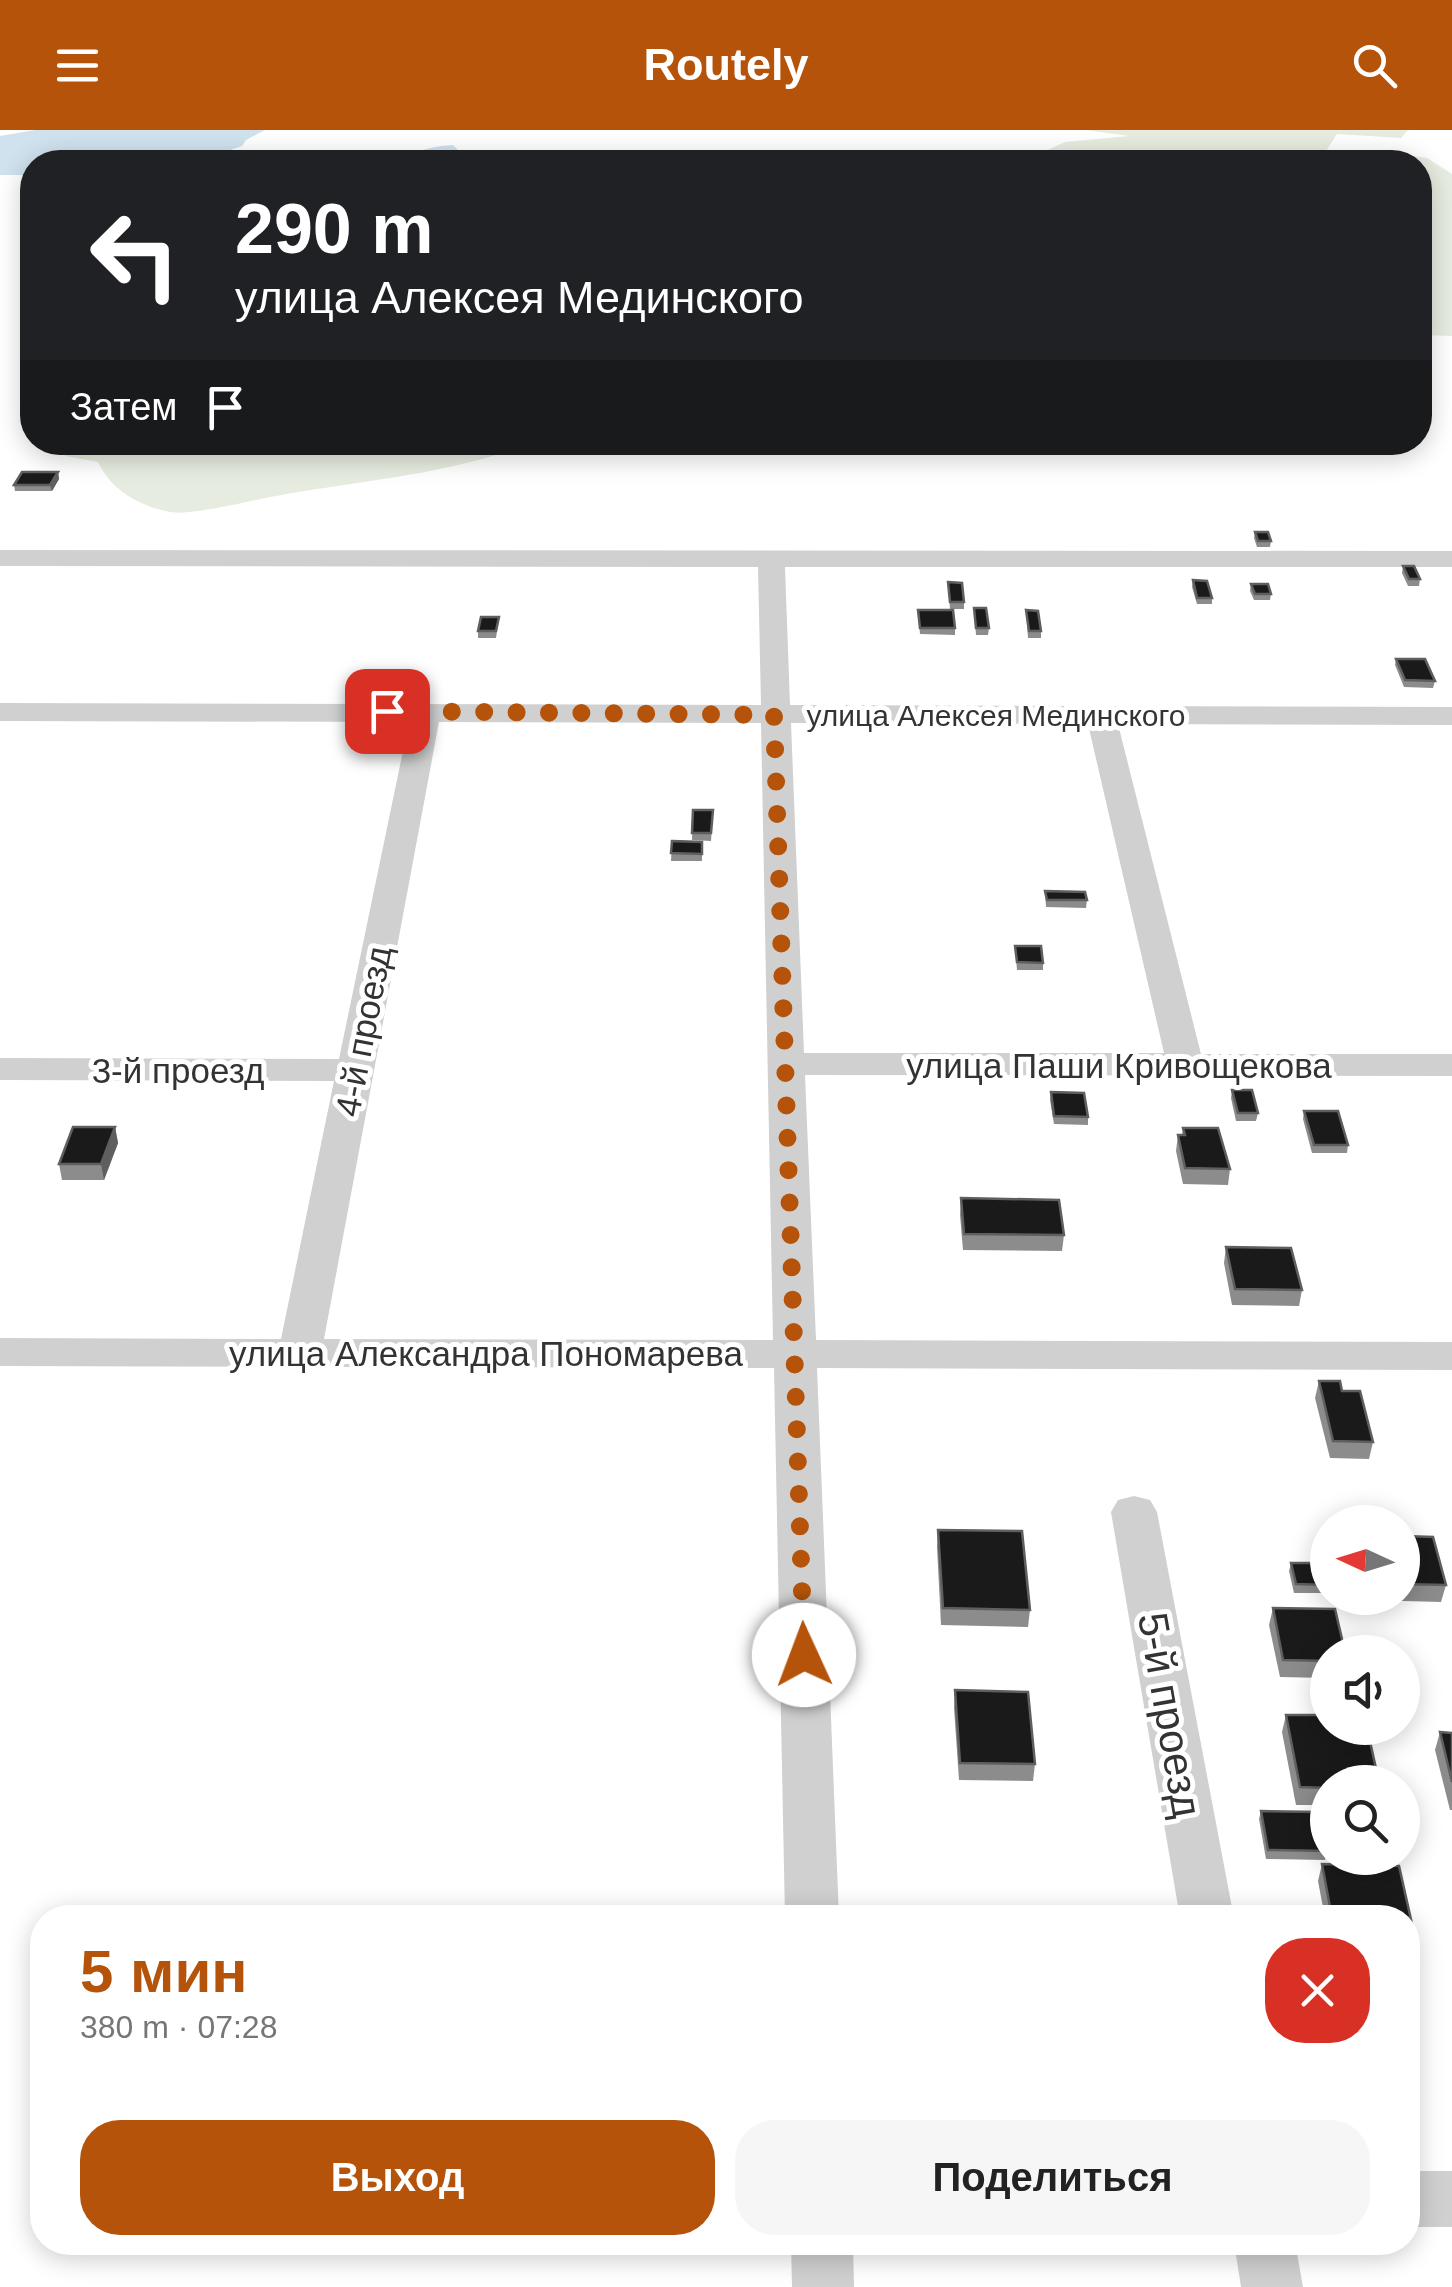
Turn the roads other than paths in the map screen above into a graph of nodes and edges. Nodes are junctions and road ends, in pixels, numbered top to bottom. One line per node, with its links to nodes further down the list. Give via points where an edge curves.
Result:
1 (0, 558): 2 (street)
2 (771, 559): 3 (street); 6 (street)
3 (1452, 559)
4 (426, 711): 5 (street, улица Алексея Мединского); 6 (street, улица Алексея Мединского); 13 (street, 4-й проезд)
5 (0, 712)
6 (774, 715): 7 (street, улица Алексея Мединского); 9 (street)
7 (1101, 716): 8 (street, улица Алексея Мединского); 10 (street)
8 (1449, 723)
9 (786, 1064): 10 (street, улица Паши Кривощекова); 16 (street)
10 (1185, 1065): 11 (street, улица Паши Кривощекова)
11 (1452, 1065)
12 (0, 1069): 13 (street, 3-й проезд)
13 (355, 1070): 14 (street, 4-й проезд)
14 (300, 1350): 15 (street, улица Александра Пономарева); 16 (street, улица Александра Пономарева)
15 (0, 1352)
16 (796, 1355): 17 (street, улица Александра Пономарева); 19 (street)
17 (1452, 1356)
18 (1134, 1512): 20 (street, 5-й проезд)
19 (812, 1905)
20 (1204, 1905)
21 (1420, 2199): 22 (street)
22 (1452, 2199)
23 (822, 2255): 25 (street)
24 (1266, 2255): 26 (street)
25 (823, 2287)
26 (1272, 2287)

